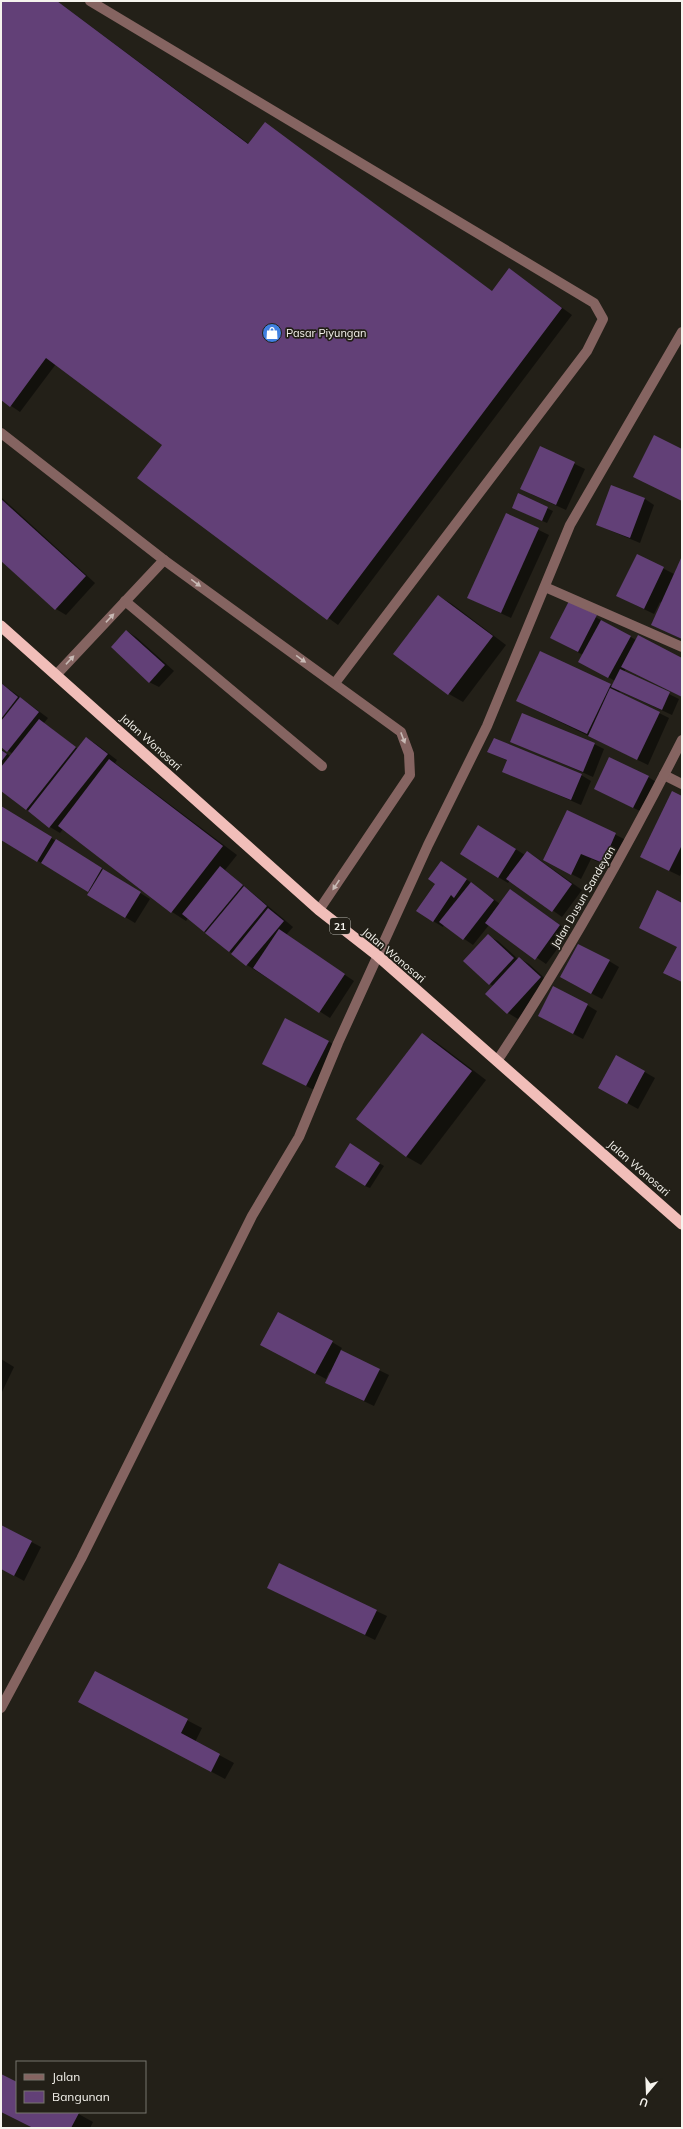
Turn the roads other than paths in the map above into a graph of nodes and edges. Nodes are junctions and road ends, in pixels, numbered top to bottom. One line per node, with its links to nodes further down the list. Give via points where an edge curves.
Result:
1 (90, 1): 10 (street, via 594,303 602,319 587,351)
2 (682, 332): 5 (street, via 570,525)
3 (1, 433): 4 (street)
4 (164, 560): 6 (street); 10 (street, one-way to 10)
5 (545, 587): 8 (street); 16 (street, via 487,726 428,845)
6 (125, 601): 9 (street, one-way to 6); 12 (street)
7 (1, 626): 9 (highway, Jalan Wonosari / 21)
8 (682, 647)
9 (57, 674): 15 (highway, Jalan Wonosari / 21)
10 (335, 683): 15 (street, one-way to 15, via 401,732 409,754 410,775)
11 (682, 740): 13 (street, Jalan Dusun Sandeyan)
12 (322, 766)
13 (664, 775): 14 (street); 17 (street, Jalan Dusun Sandeyan, via 533,1008)
14 (682, 784)
15 (319, 910): 16 (highway, Jalan Wonosari / 21)
16 (378, 956): 17 (highway, Jalan Wonosari / 21); 19 (street, via 299,1137 252,1216 81,1559)
17 (497, 1061): 18 (highway, Jalan Wonosari / 21)
18 (682, 1224)
19 (1, 1708)

